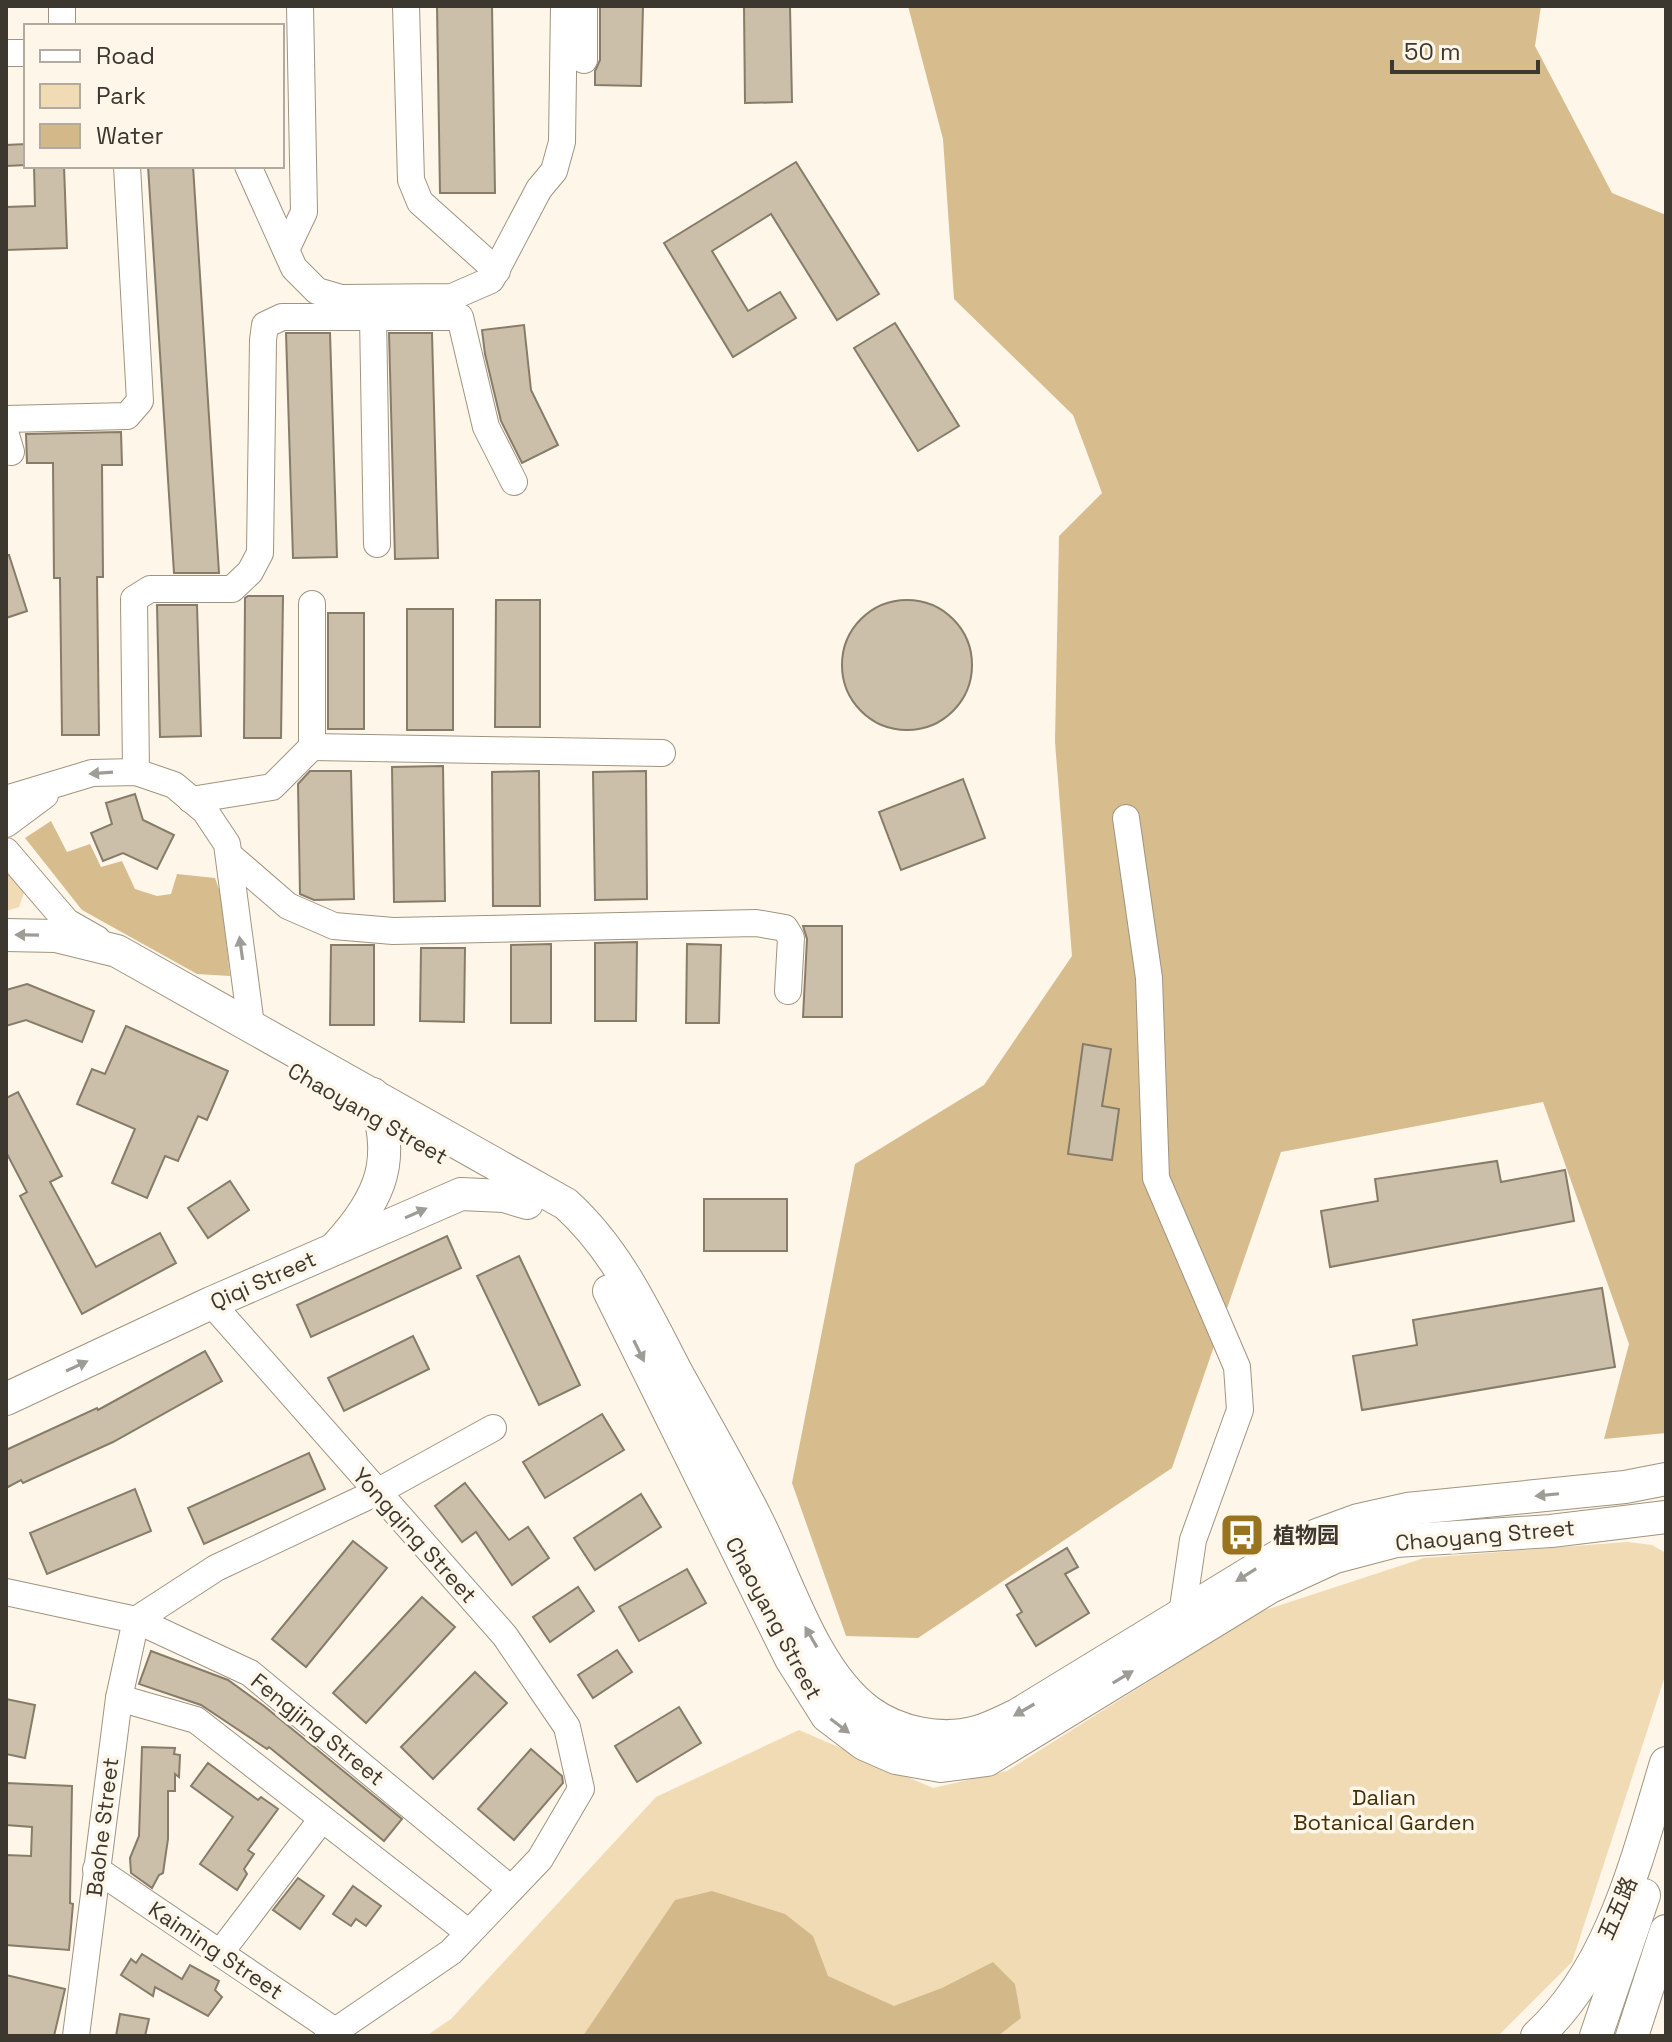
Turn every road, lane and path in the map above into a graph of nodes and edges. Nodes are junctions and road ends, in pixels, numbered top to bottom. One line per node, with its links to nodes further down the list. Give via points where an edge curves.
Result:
1 (300, 6): 8 (street, via 304,212)
2 (406, 6): 9 (street, via 411,180 420,202)
3 (564, 6): 9 (street, via 562,142 554,171 539,189)
4 (584, 6): 5 (street)
5 (584, 60)
6 (127, 168): 11 (street, via 140,401 127,416)
7 (249, 168): 8 (street)
8 (286, 250): 9 (street, via 294,268 317,291 341,298 452,297 491,280)
9 (497, 271)
10 (373, 317): 12 (street, via 460,317 486,427); 13 (street); 17 (street, via 282,317 265,325 260,553 232,589 150,589 134,599)
11 (6, 419)
12 (514, 482)
13 (377, 544)
14 (312, 604): 15 (street)
15 (312, 747): 16 (street); 20 (street, via 272,787)
16 (662, 753)
17 (136, 772): 18 (street, one-way to 18, via 92,773); 20 (street, via 174,785)
18 (57, 785): 19 (street); 22 (street)
19 (6, 799)
20 (191, 800): 24 (street, via 205,811)
21 (1126, 818): 43 (street, via 1149,978 1156,1178 1237,1367 1240,1410 1193,1540)
22 (6, 824)
23 (6, 851): 26 (street, via 67,922)
24 (229, 855): 27 (street, via 288,906 334,926 393,931 756,923 785,928 791,938); 28 (street, one-way to 24)
25 (6, 935): 26 (main road, Chaoyang Street, one-way to 25, via 56,936)
26 (117, 951): 28 (main road, Chaoyang Street); 29 (main road, Chaoyang Street, via 137,980)
27 (788, 991)
28 (251, 1025): 29 (main road, Chaoyang Street)
29 (378, 1108): 30 (main road, Chaoyang Street); 31 (main road, via 385,1157 380,1185); 43 (main road, Chaoyang Street, one-way to 29, via 1017,1715 979,1731 924,1734 893,1726 867,1710 825,1661 806,1628 759,1524 607,1246 566,1204)
30 (527, 1203): 31 (main road, Qiqi Street, one-way to 30, via 461,1194); 40 (main road, Chaoyang Street, one-way to 40, via 578,1241 591,1260 791,1659 827,1716 864,1744 896,1758 941,1766 987,1760 1270,1587 1335,1557 1396,1541)
31 (335, 1249): 32 (main road, Qiqi Street)
32 (211, 1303): 33 (main road, Qiqi Street, one-way to 32); 38 (street, Yongqing Street)
33 (6, 1399)
34 (493, 1428): 38 (street)
35 (1666, 1479): 36 (main road)
36 (1625, 1487): 37 (main road); 43 (main road, Chaoyang Street, one-way to 43, via 1407,1509 1358,1520 1317,1535)
37 (1666, 1488)
38 (377, 1492): 44 (street, via 216,1568); 51 (street, Yongqing Street, via 505,1636 567,1727 581,1789 540,1859)
39 (1666, 1517): 40 (main road, Chaoyang Street)
40 (1551, 1531): 41 (main road)
41 (1666, 1539)
42 (6, 1592): 44 (street, Fengjing Street)
43 (1182, 1614)
44 (136, 1620): 45 (street, Baohe Street); 51 (street, Fengjing Street, via 250,1673)
45 (119, 1698): 47 (street, via 196,1720); 49 (street, Baohe Street)
46 (1666, 1763): 50 (main road, 五五路)
47 (322, 1819): 53 (street); 54 (street)
48 (1664, 1836): 59 (main road)
49 (96, 1869): 54 (street, Kaiming Street); 56 (street, Baohe Street)
50 (1629, 1883): 57 (main road, 五五路, via 1591,1968 1569,2004); 58 (main road, via 1604,1973)
51 (511, 1889): 53 (street)
52 (1666, 1931): 60 (main road)
53 (469, 1933): 55 (street, via 451,1952)
54 (220, 1953): 55 (street, Kaiming Street)
55 (331, 2034)
56 (76, 2036)
57 (1537, 2036)
58 (1579, 2036)
59 (1596, 2036)
60 (1632, 2036)

